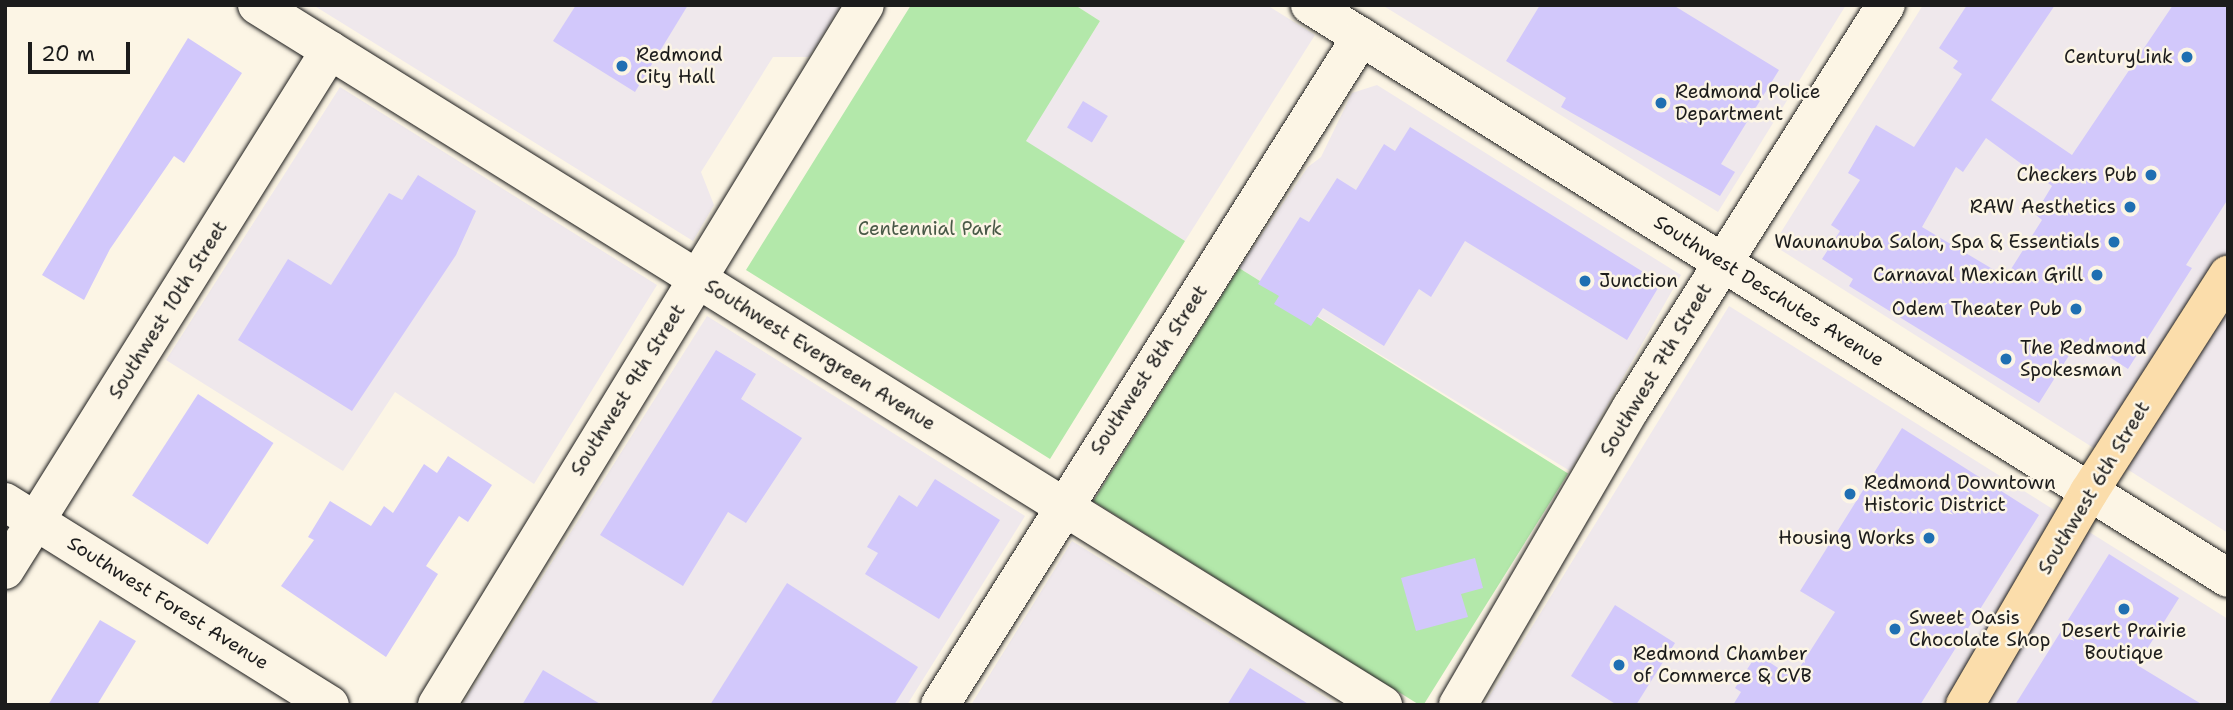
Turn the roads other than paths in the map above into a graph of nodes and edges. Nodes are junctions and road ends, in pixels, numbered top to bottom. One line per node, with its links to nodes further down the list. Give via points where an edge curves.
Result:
1 (257, 5): 6 (street, Southwest Evergreen Avenue)
2 (866, 5): 9 (street, Southwest 9th Street)
3 (1310, 5): 5 (street, Southwest Deschutes Avenue)
4 (1886, 5): 7 (street, Southwest 7th Street)
5 (1361, 37): 7 (street, Southwest Deschutes Avenue); 11 (street, Southwest 8th Street)
6 (330, 50): 9 (street, Southwest Evergreen Avenue); 12 (street, Southwest 10th Street)
7 (1722, 262): 10 (street, Southwest Deschutes Avenue); 19 (street, Southwest 7th Street)
8 (2228, 275): 10 (main road, Southwest 6th Street)
9 (698, 278): 11 (street, Southwest Evergreen Avenue); 16 (street, Southwest 9th Street)
10 (2089, 492): 14 (street, Southwest Deschutes Avenue); 20 (main road, Southwest 6th Street)
11 (1062, 506): 17 (street, Southwest 8th Street); 18 (street, Southwest Evergreen Avenue)
12 (21, 512): 13 (street, Southwest 10th Street); 15 (street, Southwest Forest Avenue)
13 (5, 570)
14 (2228, 578)
15 (330, 705)
16 (437, 705)
17 (940, 705)
18 (1383, 705)
19 (1458, 705)
20 (1965, 705)

